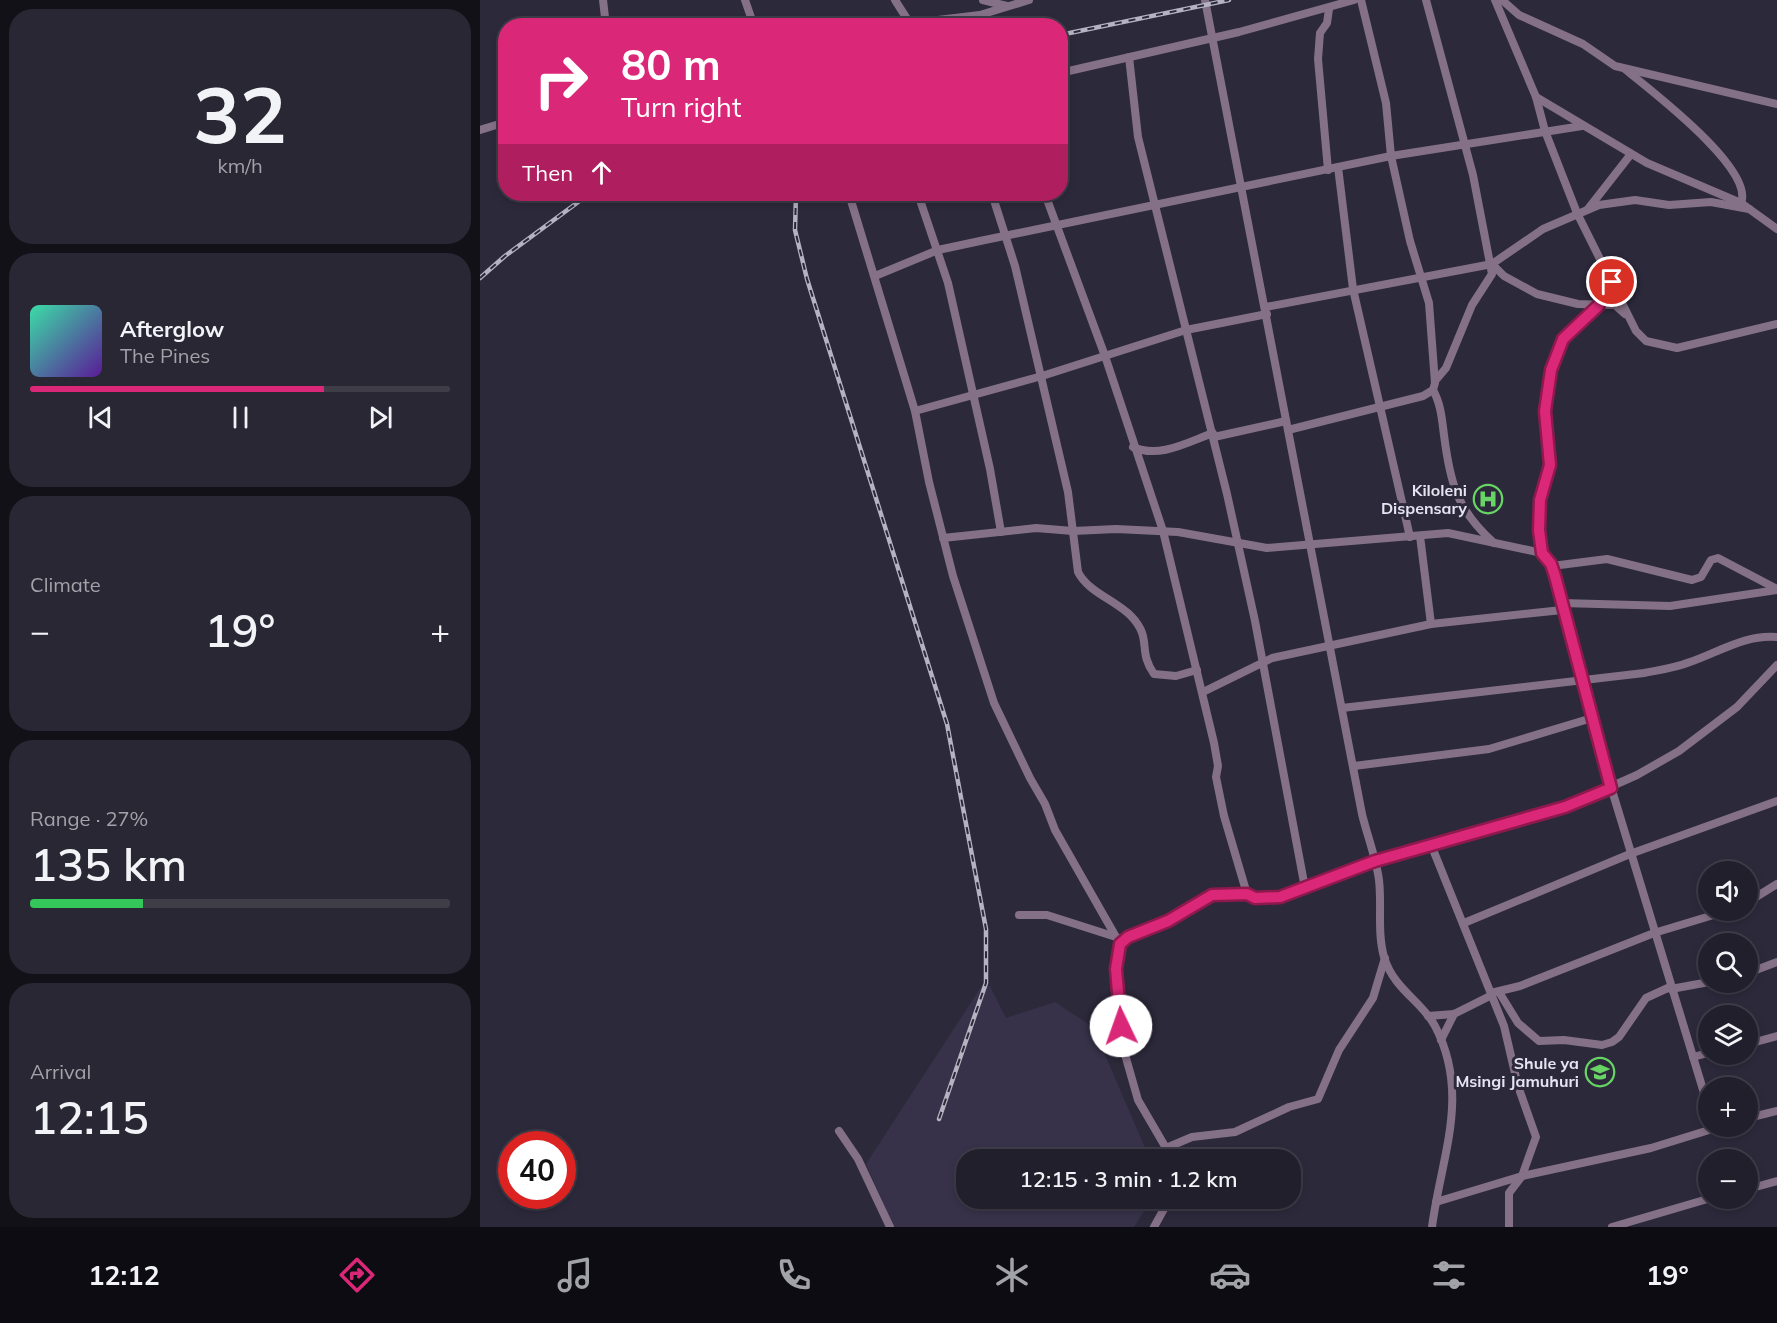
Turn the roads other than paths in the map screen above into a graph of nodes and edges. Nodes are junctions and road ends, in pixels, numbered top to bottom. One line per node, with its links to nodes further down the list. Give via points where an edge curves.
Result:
1 (603, 0): 14 (street)
2 (745, 0): 15 (street)
3 (895, 0): 16 (street)
4 (983, 0): 12 (street)
5 (1029, 0): 12 (street)
6 (1205, 0): 18 (street)
7 (1354, 0): 13 (street)
8 (1361, 0): 30 (street, via 1386,103)
9 (1426, 0): 28 (street)
10 (1495, 0): 22 (street)
11 (1502, 0): 20 (street, via 1520,15 1583,44)
12 (1010, 6): 17 (street)
13 (1329, 9): 18 (street); 32 (street, via 1328,23 1320,33 1318,59)
14 (605, 18)
15 (751, 18)
16 (906, 18)
17 (950, 18)
18 (1211, 36): 19 (street); 33 (street)
19 (1129, 57): 21 (street); 39 (street, via 1137,128)
20 (1625, 69): 23 (street); 38 (street, via 1691,124 1717,153 1739,184)
21 (1068, 71)
22 (1536, 97): 25 (street); 27 (street)
23 (1777, 104)
24 (498, 124): 26 (street)
25 (1582, 126): 27 (street); 29 (street)
26 (480, 130)
27 (1545, 131): 28 (street); 42 (street)
28 (1463, 143): 30 (street); 47 (street)
29 (1631, 154): 38 (street, via 1686,182); 40 (street)
30 (1391, 156): 31 (street); 49 (street)
31 (1338, 167): 32 (street); 51 (street)
32 (1328, 170): 33 (street)
33 (1243, 187): 39 (street); 53 (street)
34 (851, 201): 48 (street)
35 (920, 201): 46 (street)
36 (994, 201): 45 (street)
37 (1047, 201): 43 (street)
38 (1741, 203): 41 (street)
39 (1155, 204): 43 (street); 56 (street)
40 (1588, 209): 41 (street, via 1635,200 1669,205 1711,202); 42 (street)
41 (1749, 209): 44 (street)
42 (1577, 213): 47 (street, via 1543,229); 50 (street)
43 (1055, 225): 45 (street); 57 (street)
44 (1777, 229)
45 (1004, 237): 46 (street); 58 (street)
46 (938, 250): 48 (street); 61 (street)
47 (1491, 264): 49 (street); 52 (street, via 1503,276 1536,294); 59 (street, via 1492,276 1472,305 1446,368)
48 (875, 276): 63 (street)
49 (1421, 276): 51 (street); 59 (street, via 1431,316)
50 (1612, 282): 52 (street); 54 (street)
51 (1353, 289): 53 (street); 62 (street)
52 (1598, 306): 54 (street, via 1615,305); 77 (street, via 1563,339 1551,370 1544,419 1550,465 1539,508)
53 (1266, 311): 56 (street); 64 (street)
54 (1630, 320): 55 (street, via 1646,341 1677,348)
55 (1777, 324)
56 (1186, 330): 57 (street); 66 (street)
57 (1105, 356): 58 (street); 67 (street)
58 (1042, 376): 61 (street); 68 (street)
59 (1435, 381): 60 (street)
60 (1433, 390): 62 (street); 76 (street, via 1439,404 1453,488 1471,522)
61 (972, 396): 63 (street); 70 (street)
62 (1380, 406): 65 (street); 72 (street)
63 (915, 411): 73 (street)
64 (1286, 421): 65 (street); 66 (street)
65 (1288, 430): 74 (street)
66 (1213, 435): 67 (street, via 1159,452); 75 (street)
67 (1133, 447): 69 (street)
68 (1073, 531): 69 (street); 70 (street, via 1036,528); 86 (street, via 1081,578 1130,615 1142,630 1145,659 1154,674 1176,676)
69 (1163, 531): 75 (street); 86 (street)
70 (1001, 532): 73 (street)
71 (1420, 536): 72 (street); 76 (street, via 1456,534); 81 (street)
72 (1410, 537): 74 (street)
73 (943, 538): 105 (street, via 999,716 1055,830)
74 (1310, 543): 75 (street, via 1267,548); 83 (street)
75 (1238, 544): 84 (street)
76 (1495, 544): 77 (street)
77 (1542, 553): 78 (street)
78 (1552, 566): 79 (street, via 1607,559 1692,580 1701,578 1711,560 1718,558); 80 (street)
79 (1777, 589): 80 (street, via 1670,606)
80 (1562, 607): 81 (street); 87 (street)
81 (1431, 624): 83 (street)
82 (1777, 637): 87 (street, via 1730,645 1679,666)
83 (1330, 646): 84 (street); 89 (street)
84 (1260, 662): 88 (street); 98 (street)
85 (1776, 667): 92 (street, via 1719,723)
86 (1197, 670): 88 (street)
87 (1584, 681): 89 (street); 90 (street)
88 (1203, 692): 99 (street, via 1224,816)
89 (1342, 708): 91 (street)
90 (1592, 718): 91 (street, via 1489,748); 92 (street)
91 (1354, 766): 96 (street, via 1365,831)
92 (1611, 788): 94 (street, via 1565,807); 95 (street)
93 (1777, 801): 95 (street)
94 (1432, 847): 96 (street); 103 (street)
95 (1630, 854): 103 (street); 104 (street)
96 (1375, 861): 98 (street); 106 (street)
97 (1777, 884): 100 (street)
98 (1305, 888): 99 (street, via 1268,898)
99 (1247, 894): 105 (street, via 1212,895 1168,921)
100 (1758, 896)
101 (1019, 915): 105 (street, via 1047,915)
102 (1698, 920): 104 (street)
103 (1464, 923): 111 (street)
104 (1654, 933): 110 (street); 111 (street)
105 (1119, 939): 124 (street, via 1116,969 1122,1044 1138,1100)
106 (1385, 958): 113 (street, via 1407,996); 124 (street, via 1373,998 1339,1050 1318,1099 1289,1107 1235,1132 1192,1137)
107 (1777, 962): 108 (street)
108 (1758, 969)
109 (1698, 984): 110 (street)
110 (1670, 988): 111 (street, via 1646,998 1619,1037 1602,1045 1539,1041 1518,1023); 118 (street)
111 (1494, 993): 112 (street); 125 (street, via 1536,1137)
112 (1454, 1014): 113 (street); 115 (street)
113 (1428, 1016): 115 (street)
114 (1777, 1036): 116 (street)
115 (1441, 1040): 128 (street, via 1452,1082 1454,1111)
116 (1758, 1041)
117 (1698, 1056): 118 (street)
118 (1693, 1057): 119 (street)
119 (1699, 1077)
120 (1777, 1111): 121 (street)
121 (1758, 1115)
122 (839, 1131): 131 (street, via 858,1159)
123 (1698, 1133): 125 (street, via 1651,1148)
124 (1166, 1148)
125 (1522, 1176): 128 (street); 134 (street, via 1509,1193)
126 (1777, 1181): 127 (street)
127 (1758, 1186)
128 (1436, 1202): 133 (street)
129 (1698, 1202): 135 (street)
130 (1164, 1209): 132 (street)
131 (890, 1227)
132 (1154, 1227)
133 (1432, 1227)
134 (1509, 1227)
135 (1612, 1227)

